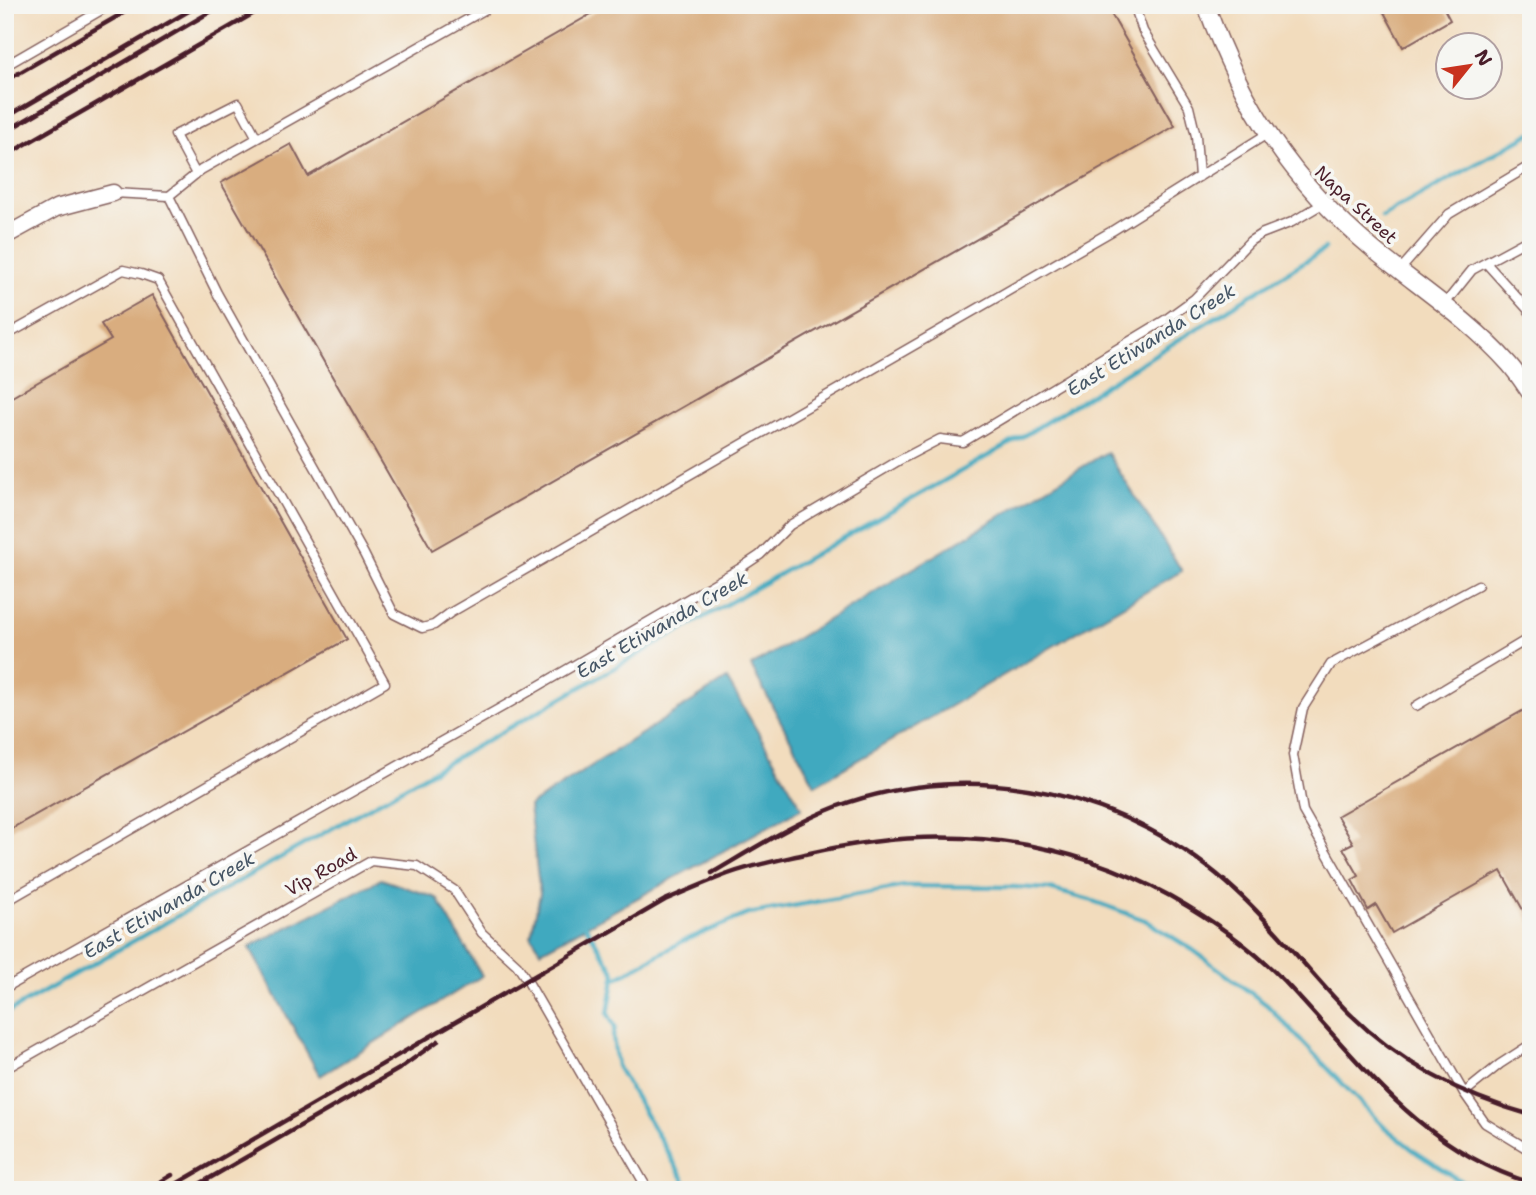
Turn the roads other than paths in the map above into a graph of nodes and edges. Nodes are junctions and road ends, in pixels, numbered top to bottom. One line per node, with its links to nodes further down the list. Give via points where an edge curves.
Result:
1 (110, 5): 5 (lane)
2 (492, 5): 7 (lane)
3 (1134, 5): 10 (lane, via 1143,31 1189,107)
4 (1206, 5): 6 (street, Napa Street, via 1238,84)
5 (5, 66)
6 (1268, 134): 10 (lane); 13 (street, Napa Street, via 1294,172)
7 (257, 138): 9 (lane); 9 (lane, via 238,103 176,135)
8 (1531, 165): 17 (lane, via 1449,214)
9 (195, 174): 12 (lane)
10 (1199, 177): 12 (lane, via 422,628 394,614 217,293)
11 (113, 193): 12 (lane); 14 (street, via 56,208)
12 (169, 196)
13 (1328, 207): 17 (street, Napa Street); 26 (lane, via 1250,241 1194,299 1165,320 963,442 940,439 898,461 790,525 760,555 727,576)
14 (5, 236)
15 (1531, 237): 16 (lane)
16 (1486, 263): 18 (lane, via 1472,270); 19 (lane)
17 (1400, 270): 18 (street, Napa Street)
18 (1444, 305): 21 (street, Napa Street, via 1510,364)
19 (1531, 313)
20 (5, 336): 25 (lane, via 123,270 159,280 386,683)
21 (1531, 394)
22 (1478, 585): 29 (lane, via 1331,664 1303,708 1293,755 1303,811)
23 (1531, 637): 24 (lane)
24 (1416, 706)
25 (5, 902)
26 (5, 988)
27 (1531, 1044): 29 (lane)
28 (5, 1069): 31 (lane, Vip Road, via 371,861 417,866 454,890 482,933 517,965)
29 (1464, 1093): 30 (lane, via 1485,1123)
30 (1531, 1151)
31 (648, 1190)

